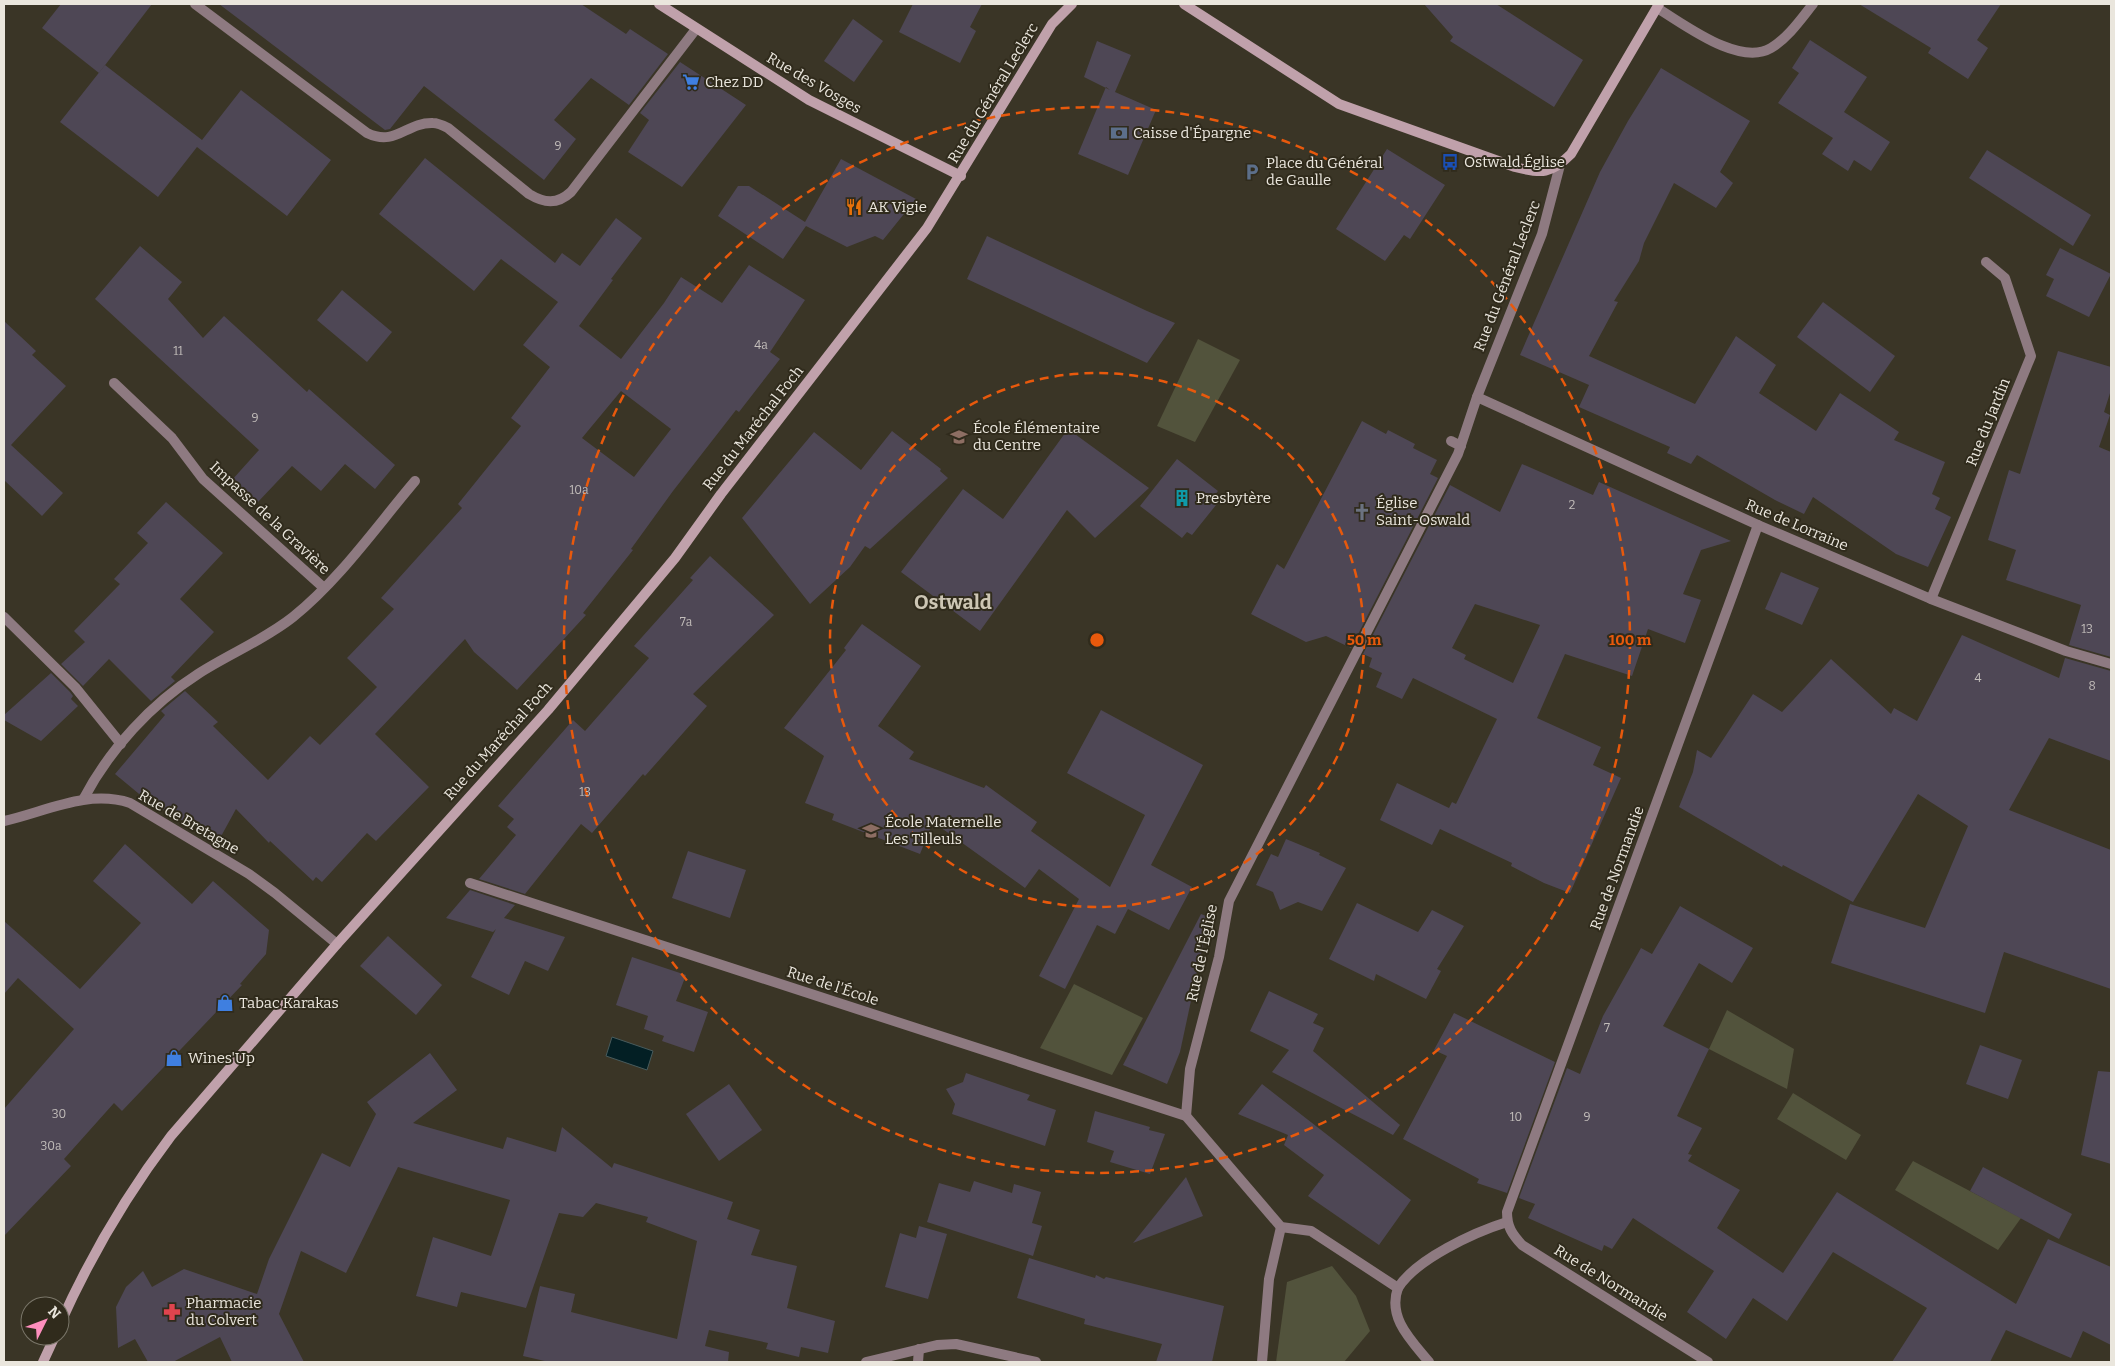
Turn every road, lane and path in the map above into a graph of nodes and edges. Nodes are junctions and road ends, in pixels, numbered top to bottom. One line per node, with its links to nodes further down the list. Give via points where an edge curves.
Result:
1 (195, 4): 7 (street, via 366,133 378,139 389,138 420,125 434,123 448,128 529,194 549,202 564,198 571,192)
2 (659, 4): 7 (street, Rue des Vosges)
3 (1072, 4): 9 (street, Rue du Général Leclerc, via 1052,24)
4 (1184, 4): 8 (street, via 1339,104 1515,167 1543,172)
5 (1813, 4): 6 (street, via 1771,48 1748,53 1726,48)
6 (1658, 6): 8 (street, Rue du Général Leclerc, via 1580,139)
7 (696, 29): 9 (street, Rue des Vosges, via 809,100)
8 (1560, 165): 12 (street, Rue du Général Leclerc, via 1542,234)
9 (961, 176): 23 (street, Rue du Maréchal Foch, via 928,228 668,566 548,710)
10 (1986, 262): 16 (street, Rue du Jardin, via 2005,278 2031,356)
11 (114, 383): 15 (street, Impasse de la Gravière, via 172,438 203,480)
12 (1477, 397): 14 (street, Rue de Lorraine); 24 (street, Rue de l'Église, via 1229,902 1219,957 1190,1069)
13 (415, 481): 15 (street, Impasse de la Gravière)
14 (1758, 525): 16 (street, Rue de Lorraine); 25 (street, Rue de Normandie, via 1507,1212)
15 (324, 588): 19 (street, Impasse de la Gravière, via 276,628 176,690)
16 (1931, 599): 18 (street, Rue de Lorraine, via 2066,651)
17 (4, 617): 19 (street, via 75,687)
18 (2111, 664)
19 (121, 744): 20 (street, Impasse de la Gravière, via 94,778)
20 (84, 798): 21 (street, Rue de Bretagne); 23 (street, Rue de Bretagne, via 116,799 141,809 249,874)
21 (4, 821)
22 (470, 883): 24 (street, Rue de l'École)
23 (337, 944): 28 (street, Rue du Maréchal Foch, via 190,1111 150,1164 92,1257)
24 (1186, 1116): 26 (street)
25 (1507, 1222): 27 (street, via 1480,1232 1422,1265); 37 (street, Rue de Normandie, via 1510,1233 1522,1245)
26 (1281, 1227): 27 (street, via 1311,1232); 35 (street, via 1269,1278)
27 (1398, 1288): 36 (street, via 1395,1297 1397,1318)
28 (70, 1303)
29 (50, 1346): 31 (street)
30 (919, 1349): 32 (street); 33 (street); 34 (street, via 956,1344)
31 (43, 1362)
32 (866, 1362)
33 (918, 1362)
34 (1036, 1362)
35 (1262, 1362)
36 (1429, 1362)
37 (1708, 1362)

